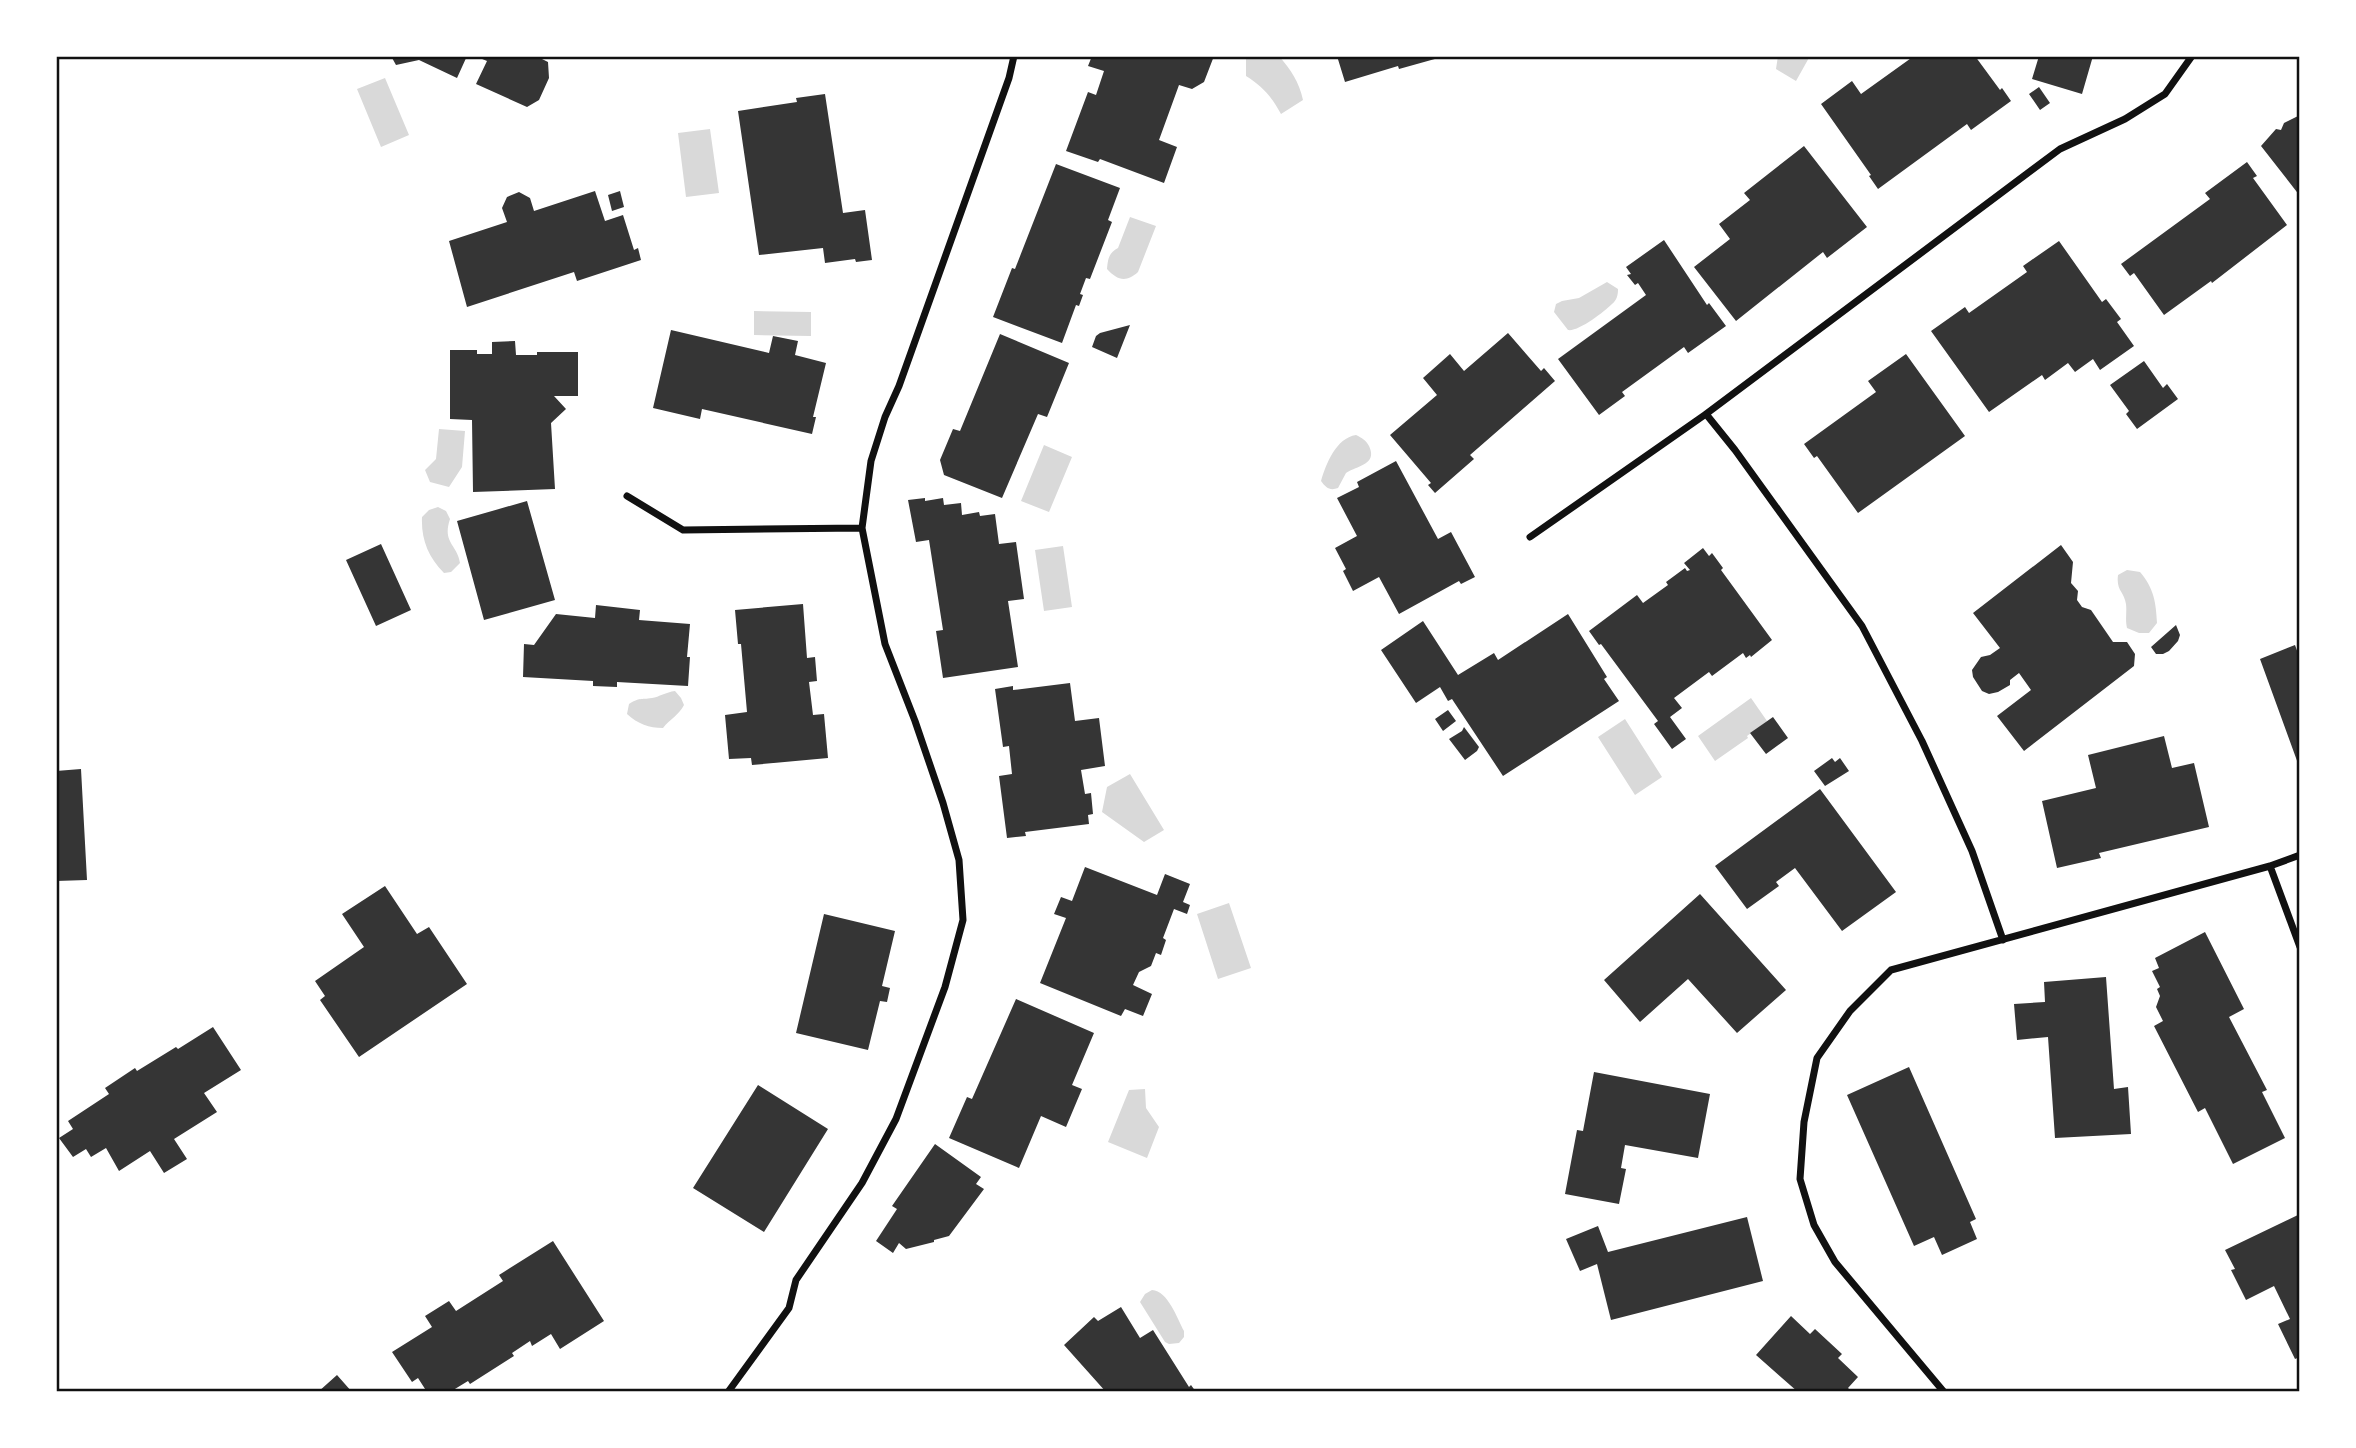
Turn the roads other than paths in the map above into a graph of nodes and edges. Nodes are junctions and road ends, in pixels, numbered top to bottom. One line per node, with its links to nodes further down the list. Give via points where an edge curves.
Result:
1 (1014, 56): 5 (street, via 878,439)
2 (2192, 56): 3 (street, via 2165,94 2125,119 2060,149)
3 (1706, 414): 6 (street); 9 (street, via 1861,626 1922,741 1972,851)
4 (628, 496): 5 (street, via 683,530)
5 (862, 528): 11 (street, via 885,644 959,860 963,920 945,987 896,1119 862,1183 796,1280 789,1308)
6 (1530, 537)
7 (2300, 855): 8 (street)
8 (2270, 866): 9 (street); 10 (street)
9 (2003, 940): 12 (street, via 1891,970 1850,1011 1817,1058 1804,1122 1800,1179 1814,1225 1835,1262)
10 (2300, 947)
11 (728, 1392)
12 (1944, 1392)

